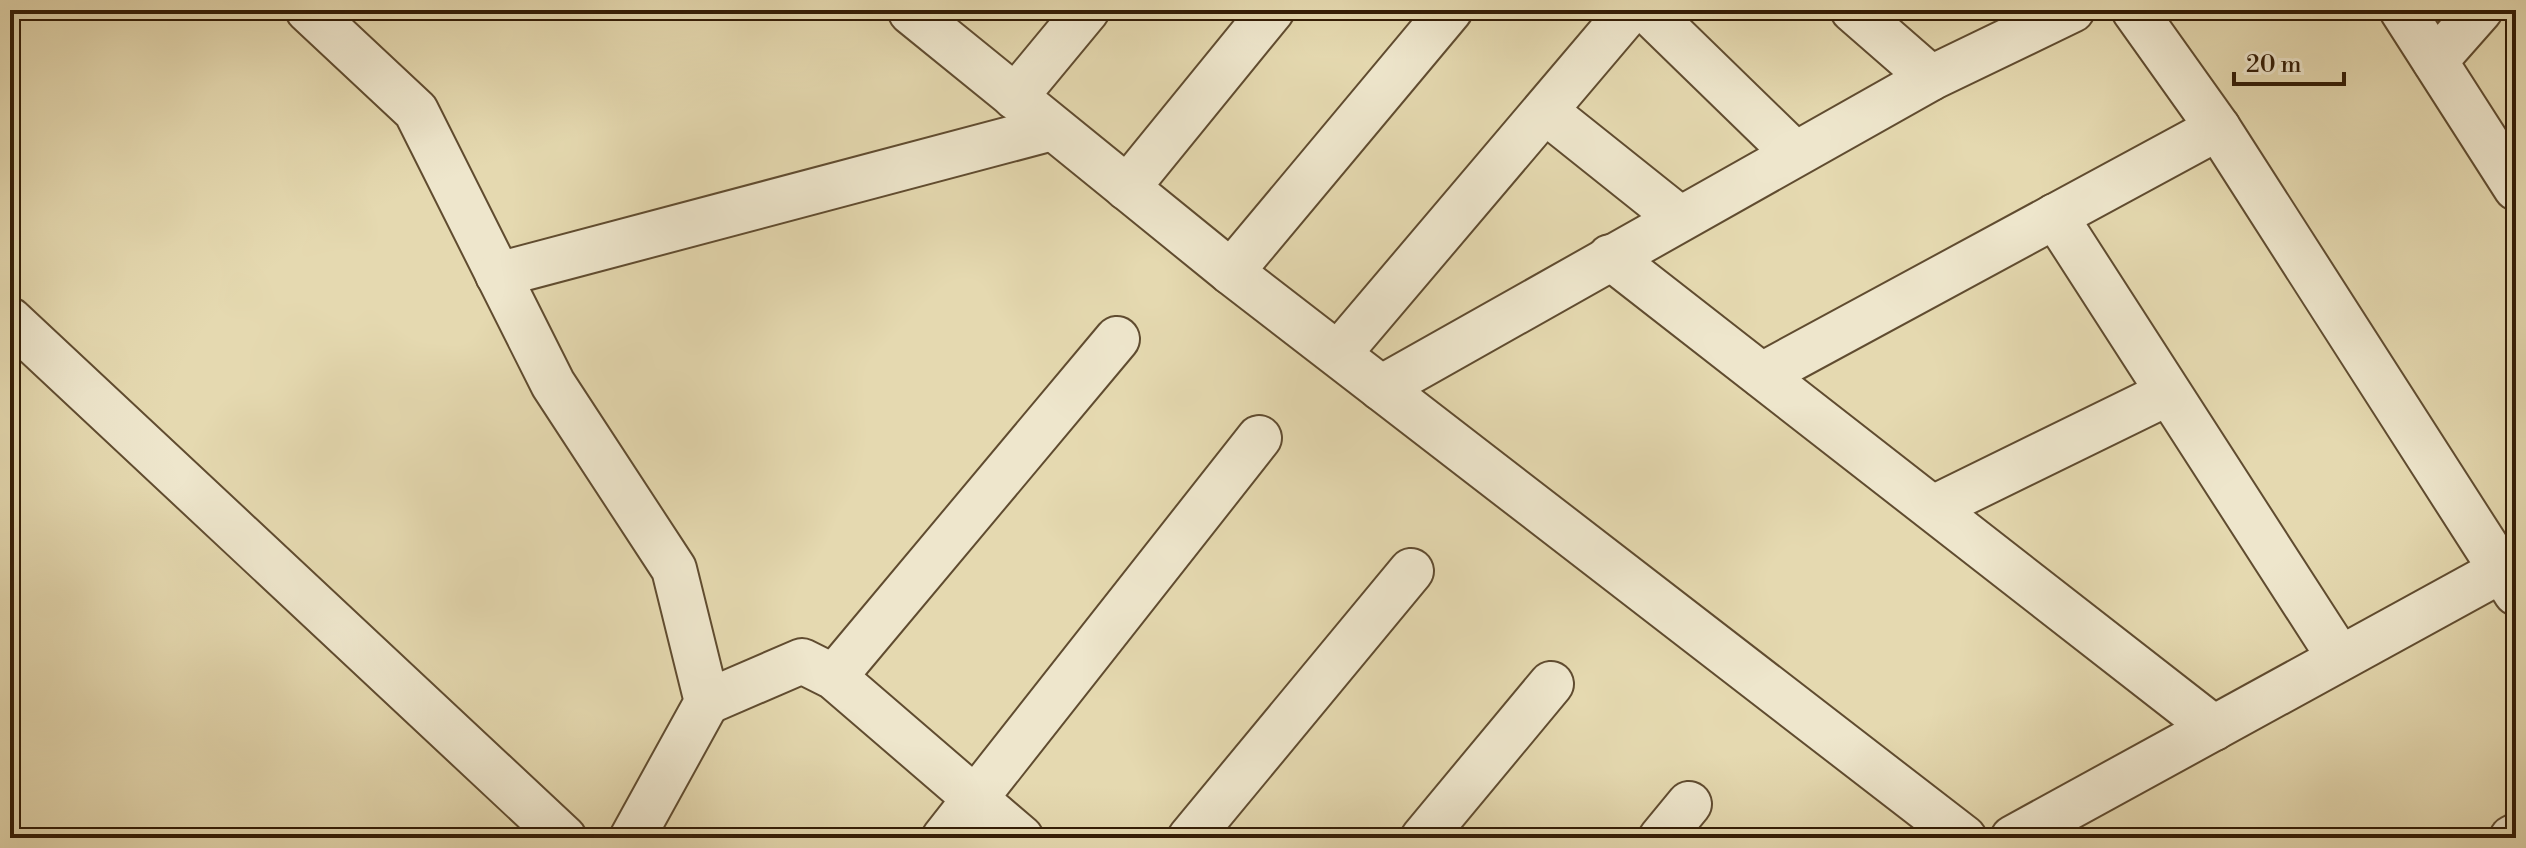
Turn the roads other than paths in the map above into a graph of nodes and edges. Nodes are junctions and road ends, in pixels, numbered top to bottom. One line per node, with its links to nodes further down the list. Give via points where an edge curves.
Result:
1 (308, 10): 26 (street, via 416,111)
2 (913, 10): 15 (street)
3 (1087, 10): 15 (street)
4 (1272, 10): 20 (street)
5 (1450, 10): 25 (street)
6 (1630, 10): 16 (street)
7 (1647, 10): 19 (street)
8 (1853, 10): 14 (street)
9 (2072, 10): 14 (street)
10 (2134, 10): 18 (street)
11 (2402, 10): 13 (street)
12 (2480, 10): 13 (street)
13 (2435, 61): 21 (street)
14 (1931, 78): 19 (street)
15 (1015, 97): 17 (street)
16 (1545, 111): 23 (street); 29 (street)
17 (1052, 128): 20 (street); 26 (street)
18 (2218, 128): 22 (street); 36 (street)
19 (1794, 153): 23 (street)
20 (1127, 188): 25 (street)
21 (2516, 188)
22 (2055, 216): 30 (street); 32 (street)
23 (1679, 218): 24 (street)
24 (1610, 257): 30 (street); 31 (street)
25 (1231, 272): 29 (street)
26 (498, 275): 40 (street, via 553,384 674,569)
27 (10, 320): 44 (street)
28 (1117, 339): 38 (street)
29 (1339, 353): 31 (street)
30 (1762, 375): 34 (street)
31 (1381, 388): 51 (street)
32 (2168, 393): 34 (street); 37 (street)
33 (1259, 438): 42 (street)
34 (1933, 508): 41 (street)
35 (1411, 571): 48 (street)
36 (2508, 582): 41 (street)
37 (2334, 649)
38 (834, 677): 40 (street, via 802,661); 42 (street)
39 (1551, 684): 49 (street)
40 (707, 702): 45 (street)
41 (2214, 728): 52 (street)
42 (978, 799): 46 (street); 47 (street)
43 (1689, 804): 50 (street)
44 (564, 838)
45 (632, 838)
46 (944, 838)
47 (1021, 838)
48 (1190, 838)
49 (1423, 838)
50 (1661, 838)
51 (1964, 838)
52 (2013, 838)

